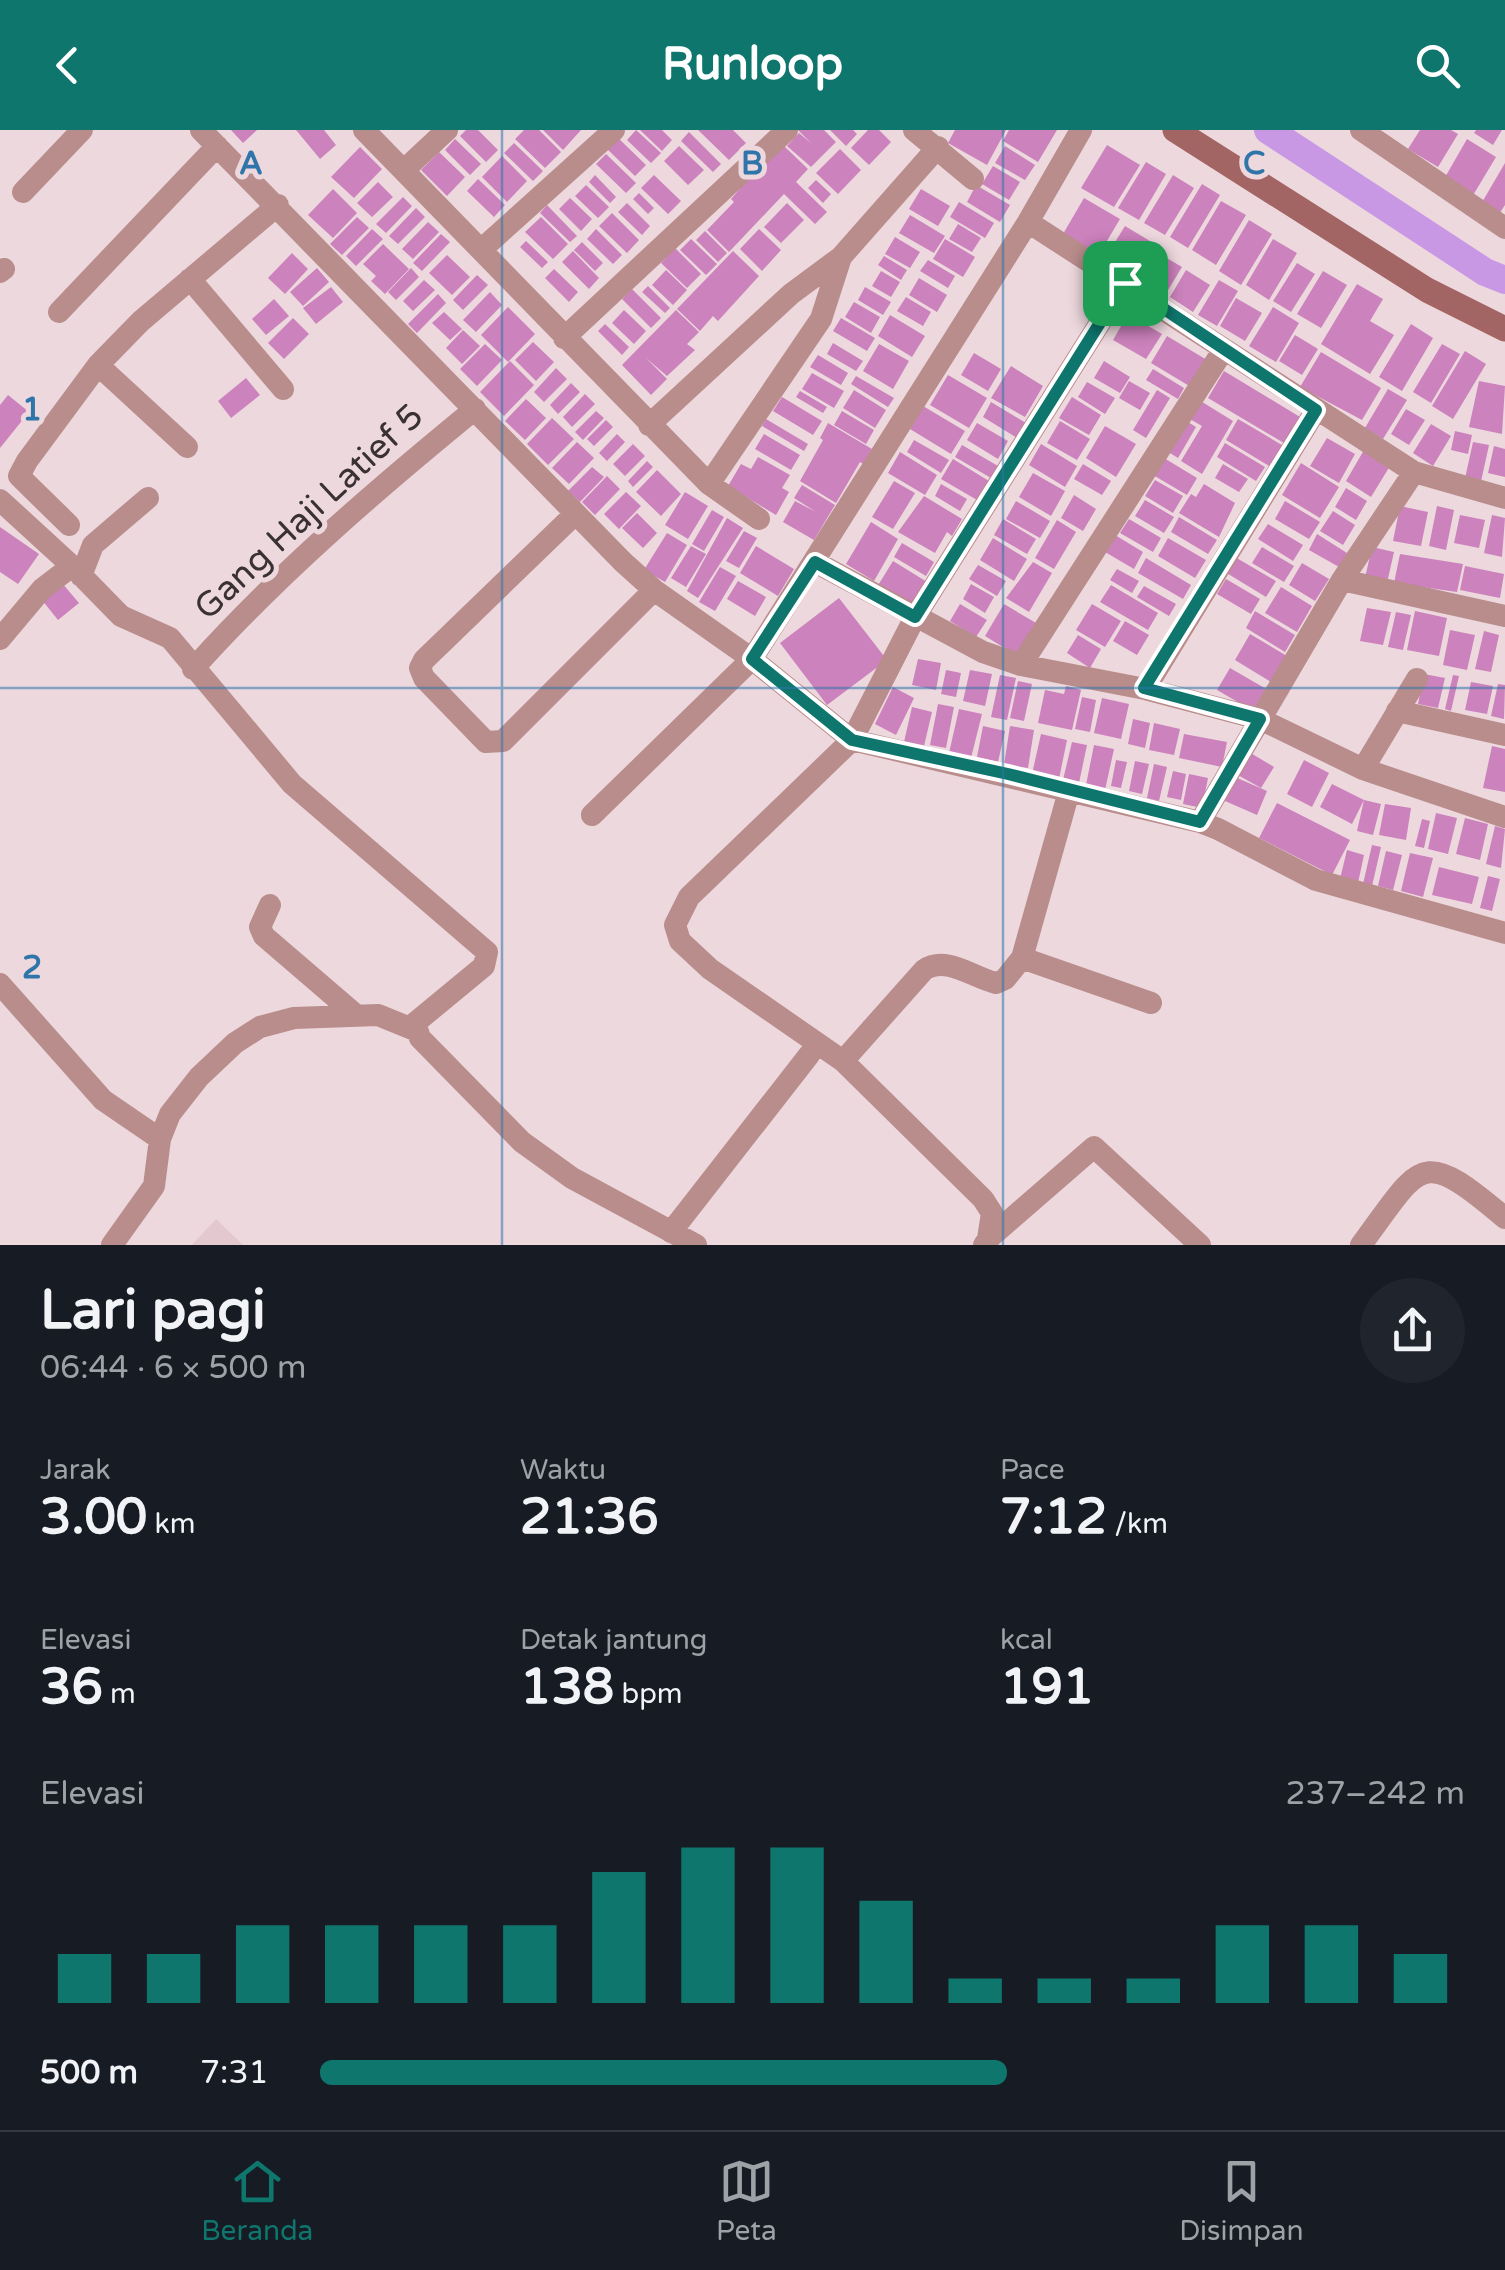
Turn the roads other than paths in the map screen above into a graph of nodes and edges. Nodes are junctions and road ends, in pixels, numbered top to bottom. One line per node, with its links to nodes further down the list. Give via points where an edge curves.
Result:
1 (82, 130): 14 (street)
2 (364, 130): 12 (street)
3 (446, 130): 12 (street)
4 (614, 130): 18 (street)
5 (787, 130): 24 (street)
6 (914, 130): 11 (street)
7 (1082, 130): 16 (street)
8 (1176, 130): 23 (street, via 1428,290)
9 (1361, 130): 17 (street)
10 (209, 138): 15 (street); 22 (street)
11 (938, 148): 13 (street); 19 (street)
12 (404, 170): 18 (street)
13 (973, 180)
14 (23, 192)
15 (278, 205): 20 (street); 28 (street)
16 (1028, 222): 21 (street); 40 (street)
17 (1505, 228)
18 (482, 249): 24 (street)
19 (841, 258): 30 (street, via 791,294); 33 (street, via 821,319)
20 (190, 279): 26 (street); 27 (street)
21 (1125, 283): 25 (street); 45 (street)
22 (59, 312)
23 (1505, 329)
24 (564, 338): 30 (street)
25 (1224, 348): 29 (street); 48 (street)
26 (98, 365): 31 (street); 39 (street, via 19,476)
27 (282, 389)
28 (475, 409): 37 (street); 49 (street, Gang Haji Latief 5, via 232,624)
29 (1316, 410): 32 (street); 51 (street)
30 (649, 424): 33 (street)
31 (186, 447)
32 (1414, 472): 35 (street); 42 (street)
33 (709, 484): 38 (street)
34 (148, 498): 41 (street, via 93,545)
35 (1505, 498)
36 (0, 500): 41 (street)
37 (576, 514): 43 (street); 43 (street, via 420,668 486,742 503,741)
38 (760, 518)
39 (70, 525)
40 (815, 562): 45 (street); 47 (street)
41 (77, 571): 46 (street, via 42,589); 49 (street, via 121,616 170,638)
42 (1342, 580): 44 (street); 53 (street)
43 (654, 590): 47 (street)
44 (1505, 616)
45 (915, 617): 48 (street); 55 (street)
46 (0, 639)
47 (752, 659): 55 (street); 58 (street)
48 (1021, 666): 51 (street)
49 (193, 669): 67 (street, via 292,784 487,952 484,966 420,1018)
50 (1418, 679): 52 (street)
51 (1144, 688): 53 (street)
52 (1397, 711): 54 (street); 56 (street)
53 (1260, 719): 56 (street); 60 (street)
54 (1505, 735)
55 (852, 740): 60 (street); 69 (street, via 689,896 675,925 680,941 710,969)
56 (1363, 769): 59 (street)
57 (1066, 802): 63 (street)
58 (592, 814)
59 (1505, 817)
60 (1200, 822): 62 (street, via 1316,880)
61 (270, 905): 66 (street, via 260,927 264,936)
62 (1505, 933)
63 (1022, 958): 65 (street); 69 (street, via 996,983 934,963)
64 (0, 984): 70 (street, via 103,1100)
65 (1151, 1003)
66 (356, 1015): 67 (street, via 378,1015); 70 (street, via 294,1018 235,1042 170,1114)
67 (415, 1030): 72 (street, via 522,1142 572,1178)
68 (809, 1055): 72 (street)
69 (843, 1061): 73 (street, via 983,1199 992,1213)
70 (160, 1139): 74 (street, via 154,1186)
71 (1505, 1218): 77 (street, via 1452,1175 1421,1172)
72 (672, 1232): 75 (street)
73 (986, 1242): 76 (street, via 1094,1147)
74 (112, 1245)
75 (696, 1245)
76 (1200, 1245)
77 (1361, 1245)

